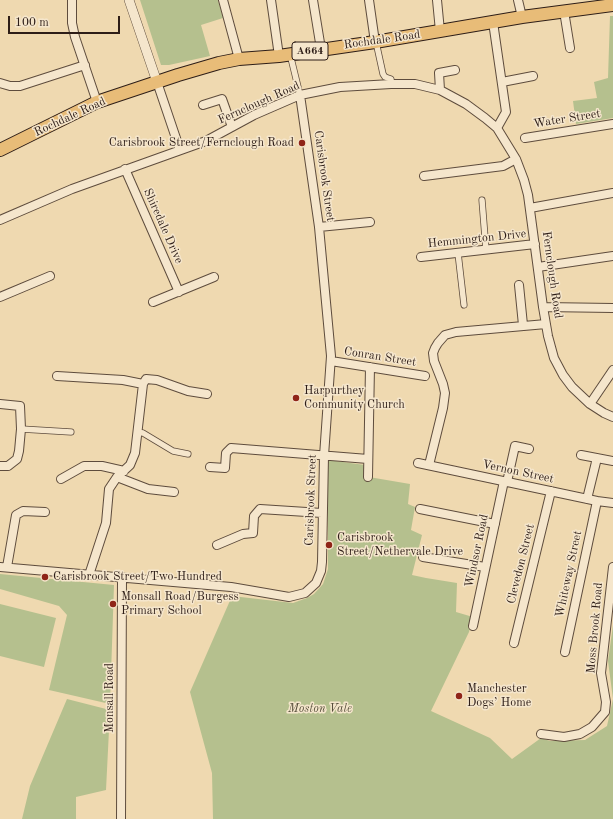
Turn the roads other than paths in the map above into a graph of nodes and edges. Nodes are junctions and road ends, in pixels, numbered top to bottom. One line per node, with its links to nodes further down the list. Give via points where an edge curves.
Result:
1 (72, 0): 19 (street, via 72,23)
2 (129, 0): 22 (street)
3 (223, 0): 18 (street)
4 (270, 0): 17 (street)
5 (313, 0): 16 (street)
6 (369, 0): 14 (street)
7 (438, 0): 13 (street)
8 (518, 0): 11 (street)
9 (613, 5): 10 (main road, Rochdale Road / A664)
10 (564, 11): 11 (main road, Rochdale Road / A664); 15 (street)
11 (522, 17): 12 (main road, Rochdale Road / A664)
12 (493, 22): 13 (main road, Rochdale Road / A664); 23 (street)
13 (440, 31): 14 (main road, Rochdale Road / A664)
14 (376, 42): 16 (main road, Rochdale Road / A664); 25 (street, via 383,74 391,79)
15 (570, 48)
16 (321, 49): 17 (main road, Rochdale Road / A664)
17 (285, 55): 18 (main road, Rochdale Road / A664); 27 (street)
18 (238, 60): 22 (main road, Rochdale Road / A664)
19 (85, 65): 24 (street, via 20,86); 28 (street)
20 (455, 70): 26 (street, via 439,73)
21 (533, 76): 23 (street)
22 (157, 82): 28 (main road, Rochdale Road / A664); 35 (street)
23 (502, 82): 32 (street, via 506,112)
24 (0, 83)
25 (391, 84): 26 (street, Fernclough Road, via 415,84); 27 (street, Fernclough Road, via 340,87)
26 (440, 90): 32 (street, Fernclough Road, via 475,109)
27 (300, 95): 31 (street, Fernclough Road); 44 (street, Carisbrook Street)
28 (97, 102): 34 (main road, Rochdale Road / A664)
29 (203, 105): 31 (street, via 222,99)
30 (613, 124): 33 (street, Water Street)
31 (232, 127): 35 (street, Fernclough Road, via 206,141)
32 (496, 128): 36 (street, Fernclough Road)
33 (525, 138)
34 (0, 150)
35 (180, 150): 37 (street, Fernclough Road)
36 (516, 159): 38 (street, via 503,166); 41 (street, Fernclough Road)
37 (125, 169): 42 (street, Fernclough Road); 54 (street, Shiredale Drive)
38 (424, 176)
39 (613, 193): 41 (street)
40 (482, 200): 46 (street)
41 (530, 208): 45 (street, Fernclough Road)
42 (0, 220)
43 (370, 222): 44 (street)
44 (319, 227): 62 (street, Carisbrook Street)
45 (535, 244): 46 (street, Hemmington Drive); 50 (street, Fernclough Road)
46 (486, 250): 47 (street, Hemmington Drive)
47 (458, 253): 49 (street, Hemmington Drive); 57 (street)
48 (613, 256): 50 (street)
49 (421, 257)
50 (538, 267): 58 (street, Fernclough Road)
51 (50, 276): 55 (street)
52 (214, 277): 54 (street)
53 (519, 285): 61 (street)
54 (179, 292): 56 (street)
55 (0, 297)
56 (153, 302)
57 (464, 305)
58 (543, 307): 59 (street); 60 (street, Fernclough Road)
59 (613, 308)
60 (546, 324): 61 (street); 70 (street, Fernclough Road, via 558,367 572,387)
61 (523, 326): 83 (street, via 456,332 445,335 435,348 434,361 445,393)
62 (331, 361): 63 (street, Conran Street); 78 (street, Carisbrook Street)
63 (370, 367): 66 (street, Conran Street); 80 (street)
64 (613, 370): 70 (street)
65 (57, 376): 67 (street)
66 (425, 376)
67 (144, 382): 68 (street, via 157,380 188,391); 74 (street)
68 (207, 394)
69 (0, 404): 72 (street, via 20,406)
70 (590, 404): 71 (street, Fernclough Road)
71 (613, 418)
72 (21, 429): 73 (street); 84 (street, via 17,459 8,466)
73 (71, 432)
74 (137, 432): 76 (street, via 173,451); 86 (street, via 135,454)
75 (529, 448): 90 (street, Windsor Road, via 515,446)
76 (188, 454)
77 (581, 455): 79 (street)
78 (324, 456): 80 (street); 85 (street, via 232,448 226,453 225,468); 98 (street, Carisbrook Street)
79 (597, 458): 81 (street); 93 (street)
80 (368, 459): 89 (street)
81 (613, 461)
82 (418, 463): 83 (street, Vernon Street)
83 (429, 465): 90 (street, Vernon Street)
84 (0, 466)
85 (210, 467)
86 (124, 471): 87 (street, via 102,466 86,466); 88 (street)
87 (64, 475)
88 (117, 477): 92 (street, via 148,488); 105 (street, via 108,489 106,523)
89 (368, 477)
90 (506, 482): 91 (street, Vernon Street); 99 (street, Windsor Road)
91 (551, 491): 93 (street, Vernon Street); 108 (street, Clevedon Street)
92 (174, 492)
93 (587, 499): 94 (street, Vernon Street)
94 (597, 501): 95 (street, Vernon Street); 109 (street, Whiteway Street)
95 (613, 503)
96 (420, 510): 99 (street)
97 (45, 512): 102 (street, via 23,511 16,515)
98 (322, 513): 100 (street, via 260,509 254,516 253,533 243,534); 106 (street, Carisbrook Street, via 321,571 310,590 300,595 289,597 231,587)
99 (494, 524): 104 (street, Windsor Road)
100 (217, 545)
101 (423, 557): 104 (street)
102 (4, 567): 105 (street, Carisbrook Street)
103 (613, 567): 110 (street, Moss Brook Road, via 601,673 606,702 605,712 599,721 580,734 564,737)
104 (485, 568): 107 (street, Windsor Road)
105 (89, 575): 106 (street, Carisbrook Street)
106 (122, 577): 111 (street, Monsall Road)
107 (473, 626)
108 (514, 643)
109 (565, 652)
110 (541, 734)
111 (121, 819)

